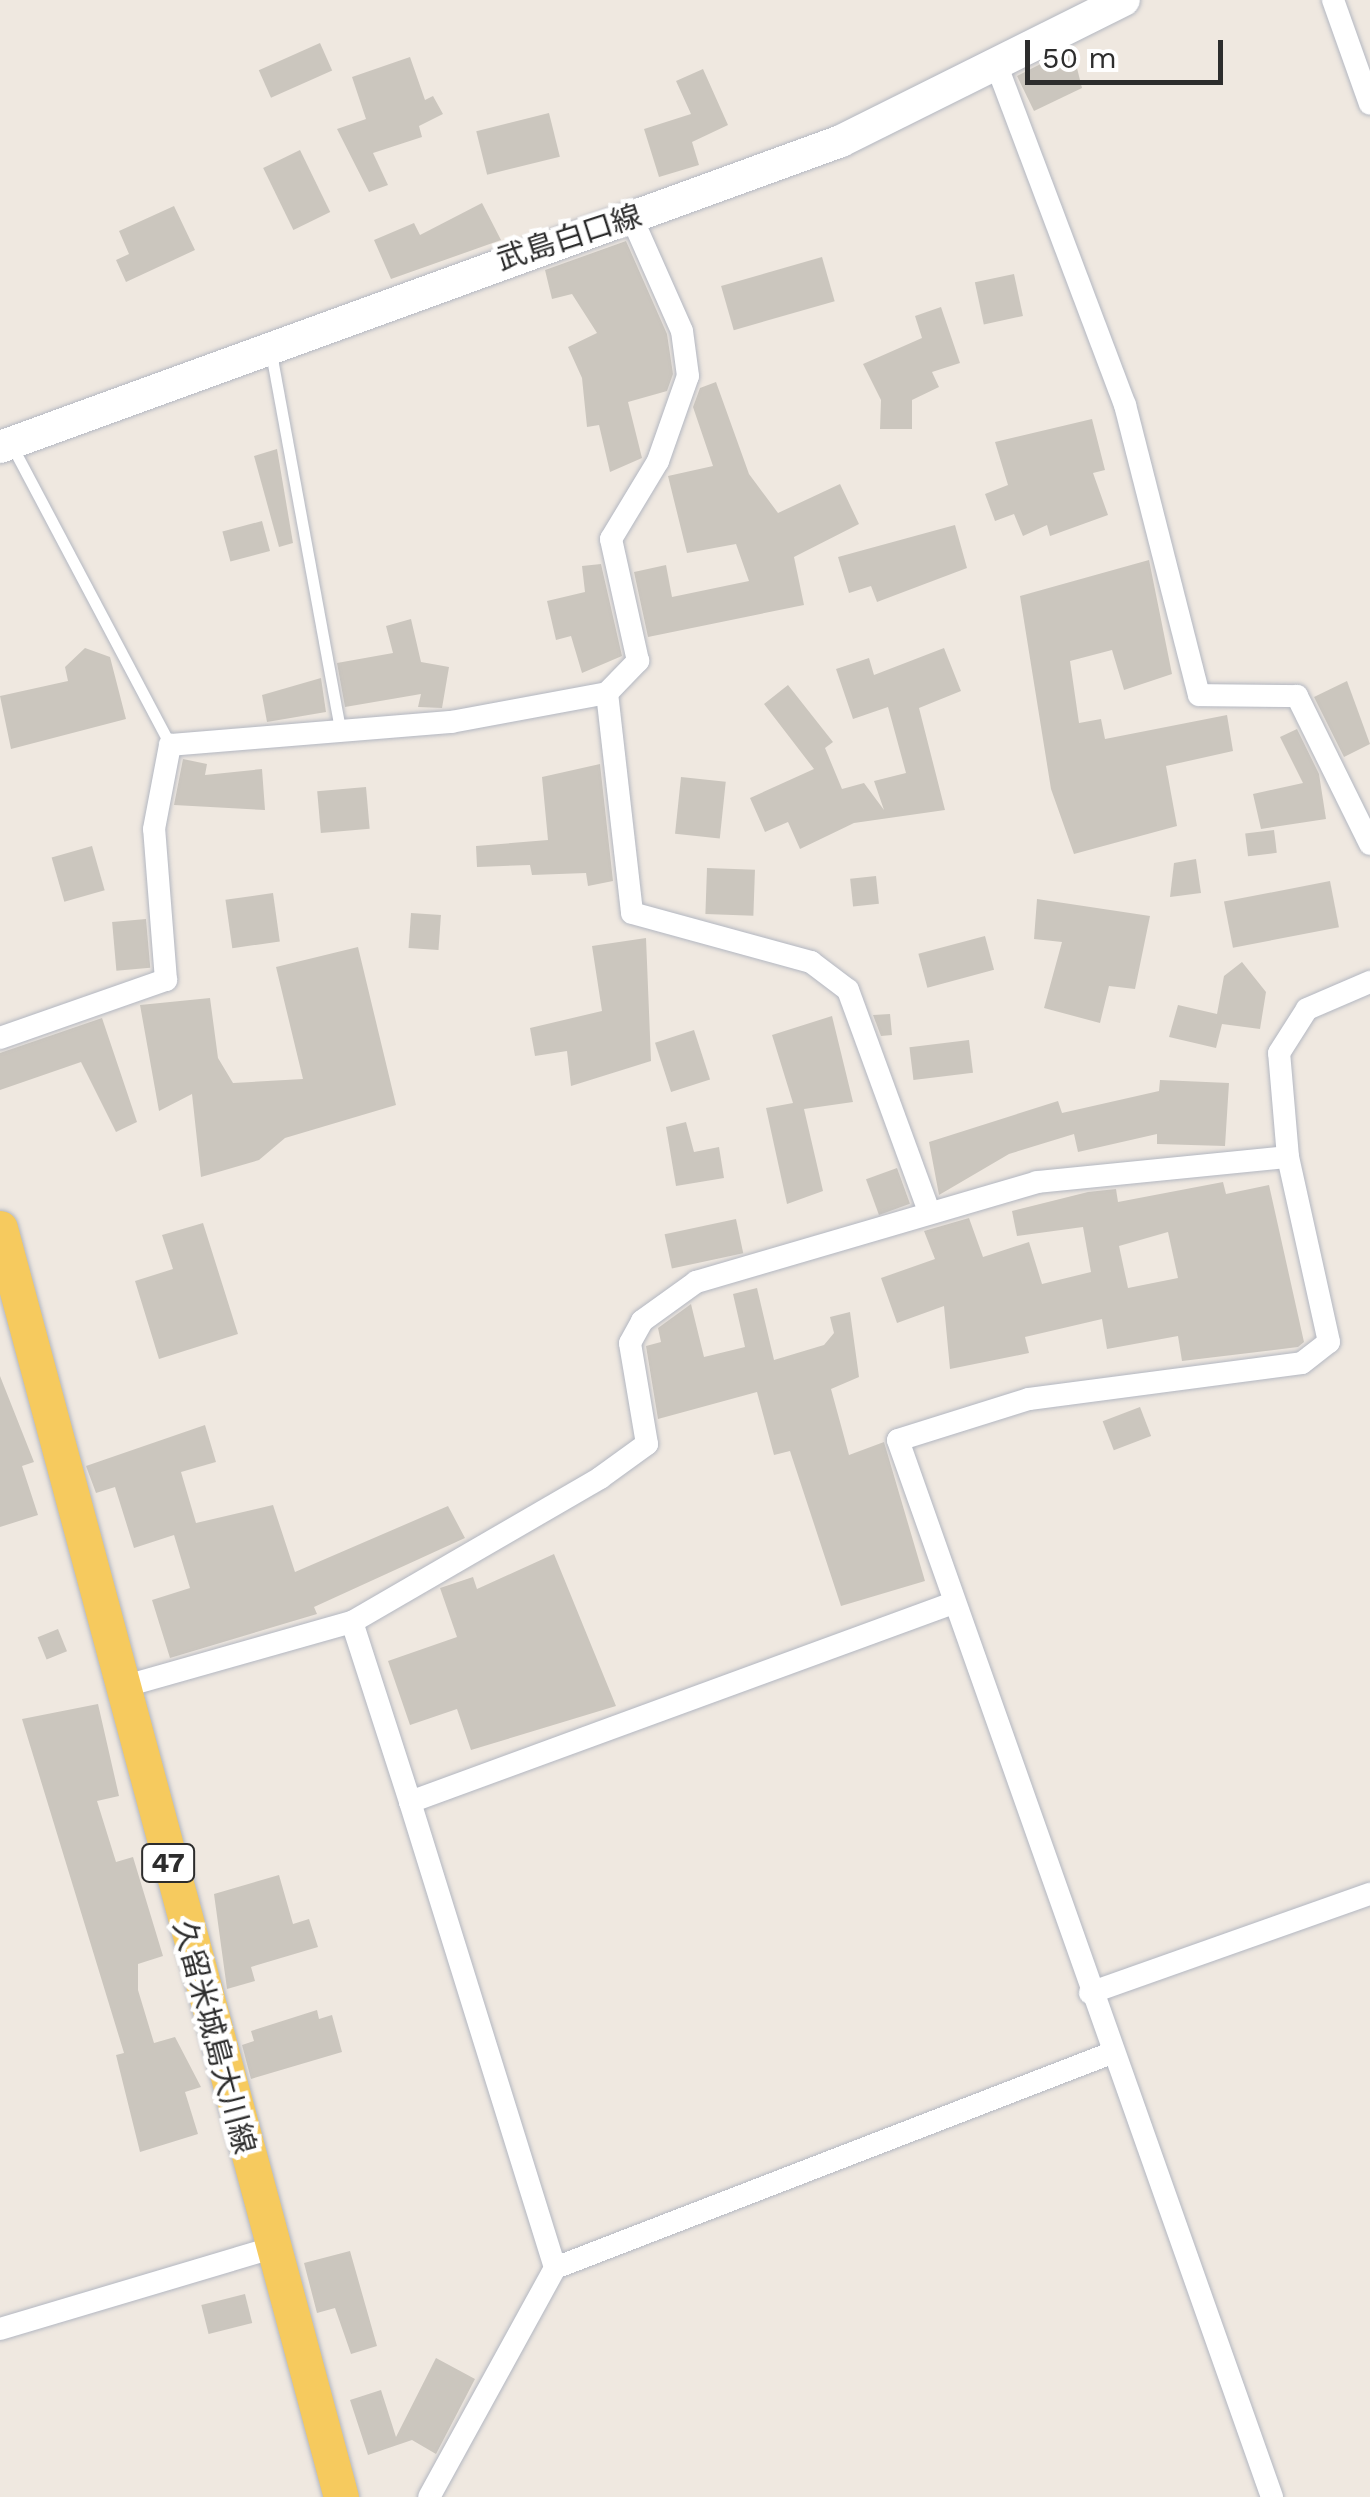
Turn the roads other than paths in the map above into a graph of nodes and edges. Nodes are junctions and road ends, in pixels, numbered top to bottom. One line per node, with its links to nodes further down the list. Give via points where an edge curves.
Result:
1 (1124, 0): 3 (main road, 武島白口線)
2 (1333, 0): 4 (street)
3 (995, 61): 5 (main road, 武島白口線, via 841,141); 11 (street, via 1125,405 1198,695 1297,696)
4 (1370, 104)
5 (632, 218): 6 (main road, 武島白口線); 8 (street, via 682,331 688,376 658,461 627,499 611,539 638,661)
6 (270, 344): 7 (main road, 武島白口線); 9 (lane)
7 (5, 445): 10 (lane)
8 (607, 693): 9 (street, via 452,722); 15 (street, via 632,912 811,962 848,990)
9 (338, 725): 10 (street)
10 (170, 745): 13 (street, via 154,829 166,980)
11 (1370, 844)
12 (1370, 982): 14 (street, via 1307,1009 1279,1053)
13 (0, 1038)
14 (1288, 1157): 15 (street, via 1037,1182); 17 (street, via 1330,1342 1302,1364 1029,1400 898,1440)
15 (928, 1210): 18 (street, via 874,1236 696,1282 642,1320 630,1343 647,1444)
16 (3, 1246): 19 (main road, 久留米城島大川線 / 47)
17 (953, 1602): 20 (street); 22 (street)
18 (352, 1622): 19 (street); 20 (street)
19 (122, 1687): 24 (main road, 久留米城島大川線 / 47)
20 (410, 1802): 25 (street)
21 (1370, 1894): 22 (street)
22 (1090, 1992): 23 (street)
23 (1114, 2052): 25 (street); 29 (street)
24 (269, 2248): 26 (street); 27 (main road, 久留米城島大川線 / 47)
25 (554, 2268): 28 (street)
26 (0, 2328)
27 (341, 2497)
28 (429, 2497)
29 (1272, 2497)

